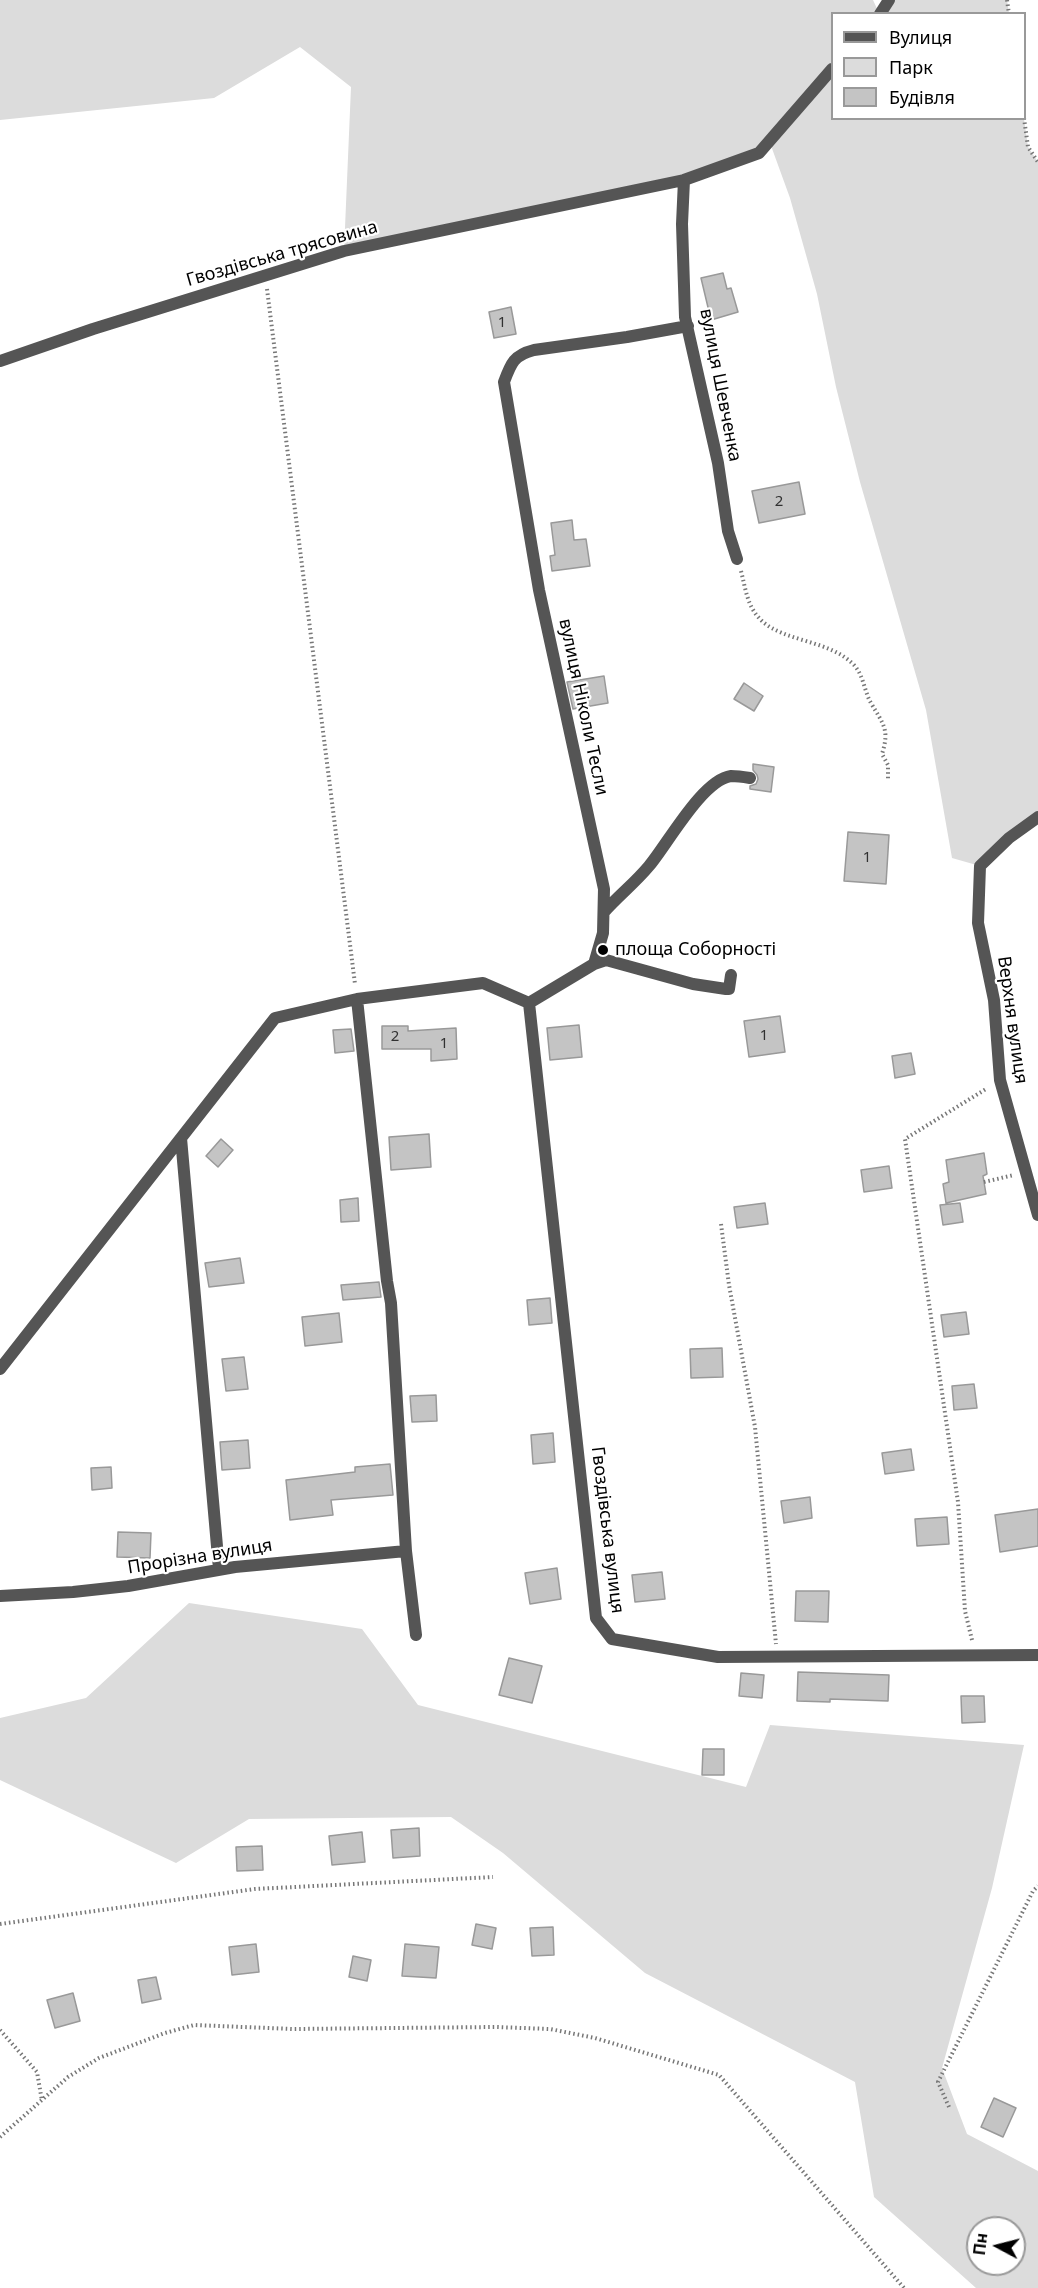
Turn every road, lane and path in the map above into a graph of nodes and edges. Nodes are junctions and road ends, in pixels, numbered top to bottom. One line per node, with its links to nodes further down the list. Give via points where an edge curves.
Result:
1 (831, 70): 4 (street, Гвоздівська трясовина, via 759,153)
2 (1024, 120): 3 (path, via 1028,147)
3 (1038, 162)
4 (684, 180): 5 (street, Гвоздівська трясовина, via 344,251); 6 (street, вулиця Шевченка, via 682,224)
5 (266, 276): 7 (street, Гвоздівська трясовина); 15 (path)
6 (688, 326): 8 (street, вулиця Шевченка, via 718,464 728,531); 12 (street, вулиця Ніколи Тесли, via 520,354 509,367 504,382 539,591 604,889)
7 (0, 361)
8 (737, 559): 10 (path, via 748,604 763,622 814,642 854,665 886,728 882,754 888,765)
9 (750, 778): 12 (street, via 730,776 709,789 635,883)
10 (888, 781)
11 (1038, 817): 17 (street, Верхня вулиця, via 980,866 978,923 994,1000)
12 (604, 912): 13 (street, вулиця Ніколи Тесли)
13 (594, 964): 14 (street, via 606,960 726,989); 16 (street)
14 (731, 975)
15 (357, 999): 16 (street, via 483,983); 18 (street, via 275,1018); 24 (street, via 391,1303)
16 (527, 1002): 30 (street, Гвоздівська вулиця, via 596,1618 612,1640 718,1657)
17 (1000, 1080): 19 (street, Верхня вулиця); 29 (path, via 905,1139 958,1502 965,1611)
18 (181, 1138): 23 (street); 25 (street)
19 (1026, 1173): 20 (path); 21 (street, Верхня вулиця)
20 (984, 1182)
21 (1038, 1215)
22 (721, 1224): 30 (path, via 754,1426)
23 (0, 1369)
24 (406, 1551): 25 (street, Прорізна вулиця); 27 (street)
25 (219, 1569): 26 (street, Прорізна вулиця, via 128,1586)
26 (0, 1596)
27 (416, 1635)
28 (1038, 1655): 29 (street, Гвоздівська вулиця)
29 (976, 1656): 30 (street, Гвоздівська вулиця)
30 (777, 1657)
31 (493, 1877): 33 (path, via 255,1889)
32 (1038, 1886): 36 (path, via 938,2082)
33 (0, 1924)
34 (0, 2030): 35 (path, via 37,2072)
35 (42, 2101): 37 (path); 38 (path, via 68,2077 99,2058 194,2025 293,2029 507,2027 550,2029 595,2038 719,2075)
36 (949, 2107)
37 (0, 2137)
38 (904, 2288)

